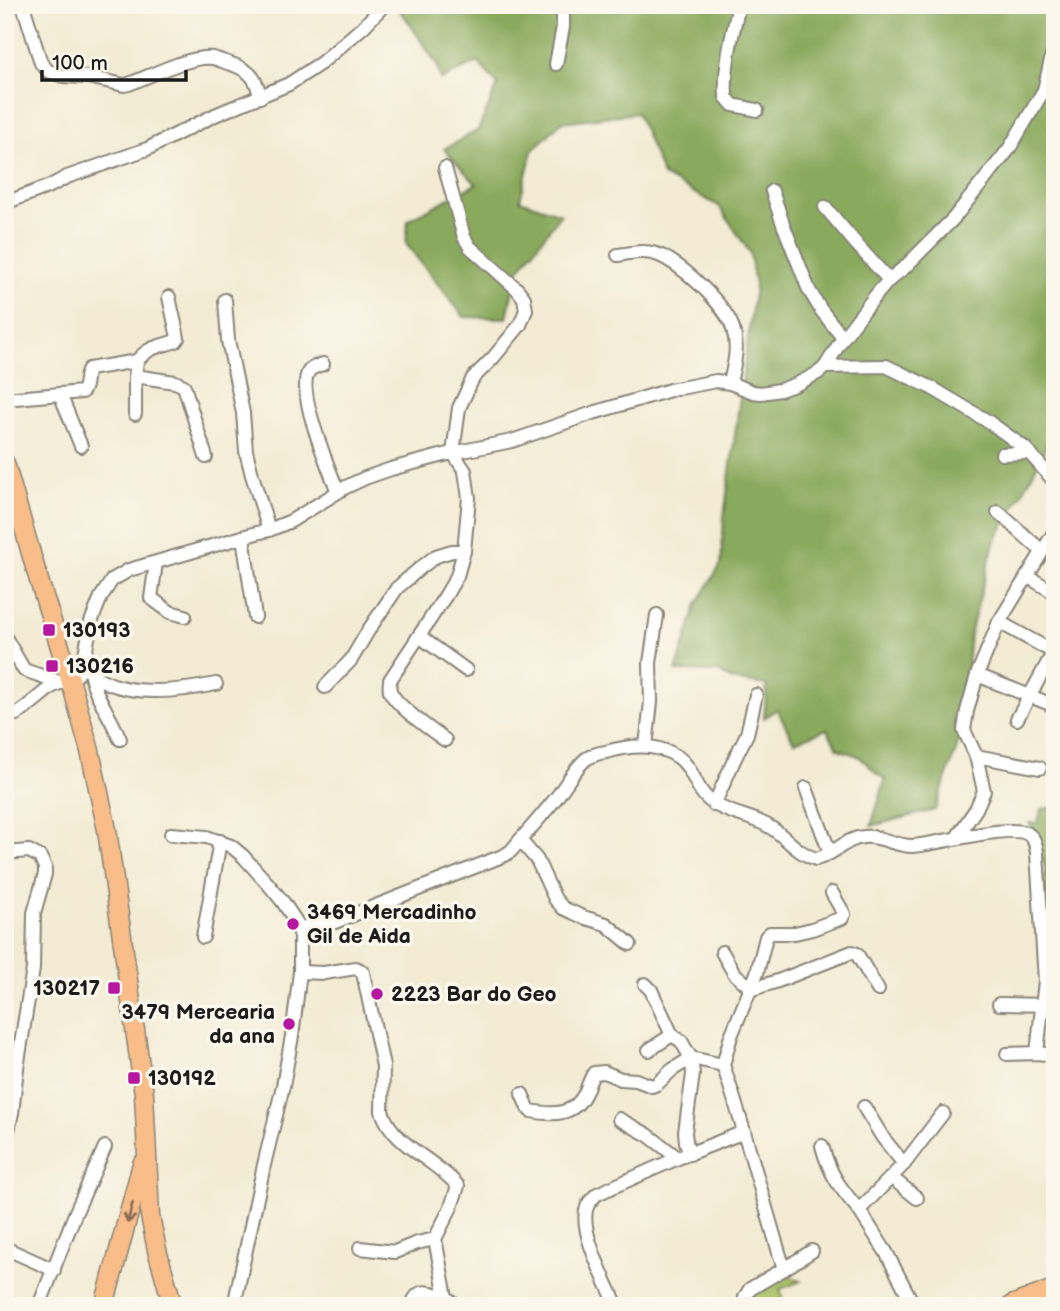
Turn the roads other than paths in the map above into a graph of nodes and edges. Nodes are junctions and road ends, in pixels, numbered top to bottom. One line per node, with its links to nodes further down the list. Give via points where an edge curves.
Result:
1 (23, 5): 7 (street, via 41,63 51,73 129,85 189,61 212,58 249,73)
2 (384, 5): 7 (street, via 321,63)
3 (563, 5): 6 (street, via 564,27)
4 (739, 5): 8 (street, via 727,61 726,97 733,105)
5 (1055, 43): 14 (street, via 1044,90 1009,149 944,228)
6 (556, 64)
7 (260, 97): 11 (street, via 147,149)
8 (757, 110)
9 (444, 168): 27 (street, via 464,237 517,289 526,310 520,325 473,378 459,408)
10 (772, 191): 17 (street, via 809,290)
11 (5, 203)
12 (825, 207): 14 (street)
13 (618, 255): 22 (street, via 657,254 722,307 736,343)
14 (889, 280): 17 (street)
15 (169, 297): 18 (street, via 177,340 146,351)
16 (225, 300): 35 (street, via 246,451)
17 (843, 338): 20 (street)
18 (137, 360): 21 (street); 23 (street, via 89,369 82,392)
19 (323, 364): 33 (street, via 307,375 308,406)
20 (825, 368): 22 (street, via 797,384 761,393); 28 (street, via 886,366 989,422)
21 (135, 376): 25 (street); 30 (street, via 184,386)
22 (730, 383): 27 (street, via 716,381 670,390 512,441)
23 (60, 394): 24 (street); 26 (street)
24 (5, 399)
25 (135, 414)
26 (81, 446)
27 (453, 453): 33 (street, via 391,469); 38 (street, via 465,471 469,498)
28 (1029, 453): 29 (street); 32 (street)
29 (1002, 454)
30 (206, 457)
31 (5, 463): 51 (main road, via 37,574)
32 (1055, 482)
33 (338, 492): 35 (street)
34 (998, 512): 39 (street)
35 (270, 530): 37 (street)
36 (1055, 531): 39 (street)
37 (243, 537): 40 (street); 45 (street)
38 (464, 551): 47 (street, via 457,576); 54 (street, via 436,556 397,588 351,660)
39 (1042, 551): 41 (street)
40 (156, 563): 44 (street, via 151,598); 51 (street, via 130,570 108,585 91,622)
41 (1027, 576): 42 (street); 46 (street)
42 (1055, 593)
43 (657, 615): 62 (street)
44 (185, 616)
45 (255, 617)
46 (999, 622): 49 (street); 52 (street)
47 (419, 636): 50 (street); 61 (street, via 390,680 390,691)
48 (5, 637): 51 (street, via 24,670)
49 (1054, 653): 56 (street)
50 (466, 670)
51 (76, 675): 53 (street, via 145,690); 58 (street, via 43,692 23,710); 60 (street, via 93,685); 99 (main road, via 107,830 144,1094)
52 (977, 675): 56 (street); 63 (street, via 964,730)
53 (216, 684)
54 (325, 687)
55 (757, 695): 66 (street, via 747,734)
56 (1030, 696): 57 (street); 59 (street)
57 (1055, 706)
58 (5, 716)
59 (1017, 719)
60 (120, 739)
61 (445, 740)
62 (646, 746): 66 (street, via 676,755); 69 (street, via 618,748 582,762)
63 (976, 756): 64 (street); 68 (street, via 983,794)
64 (1040, 768)
65 (806, 788): 72 (street)
66 (715, 805): 72 (street, via 770,827 810,857)
67 (171, 834): 70 (street)
68 (957, 837): 72 (street, via 908,846 866,836); 83 (street, via 1018,832 1034,840)
69 (520, 840): 74 (street, via 488,863 335,922); 76 (street, via 537,860 563,908 606,924)
70 (220, 841): 74 (street, via 243,856); 75 (street)
71 (5, 853): 96 (street, via 36,854 46,867 34,913 33,969)
72 (830, 853)
73 (832, 892): 80 (street, via 842,918 795,933 768,934)
74 (300, 928): 78 (street)
75 (203, 937)
76 (630, 944)
77 (722, 952): 80 (street)
78 (300, 972): 105 (street, via 356,968 363,973 383,1066 384,1118 458,1186); 116 (street, via 283,1086)
79 (645, 984): 84 (street)
80 (750, 989): 81 (street, via 852,951); 90 (street)
81 (878, 990)
82 (999, 1004): 83 (street)
83 (1049, 1005): 86 (street)
84 (672, 1035): 85 (street); 89 (street)
85 (649, 1049)
86 (1037, 1053): 87 (street); 88 (street)
87 (1007, 1054)
88 (1055, 1055)
89 (691, 1058): 90 (street); 91 (street, via 652,1086 594,1073 580,1101 565,1112 531,1111); 100 (street)
90 (723, 1065): 95 (street)
91 (522, 1094)
92 (864, 1107): 101 (street)
93 (943, 1113): 101 (street)
94 (620, 1119): 100 (street)
95 (745, 1134): 100 (street); 109 (street)
96 (5, 1144)
97 (822, 1146): 104 (street, via 838,1186)
98 (105, 1147): 110 (street)
99 (147, 1147): 114 (main road, one-way to 114); 115 (main road, via 150,1216)
100 (684, 1156): 118 (street, via 590,1200 585,1222 590,1244)
101 (904, 1164): 102 (street)
102 (892, 1178): 103 (street); 104 (street)
103 (917, 1198)
104 (859, 1210): 120 (street)
105 (435, 1239): 107 (street, via 395,1252); 112 (street)
106 (5, 1248): 110 (street)
107 (360, 1248)
108 (812, 1251): 109 (street)
109 (784, 1269): 119 (street, via 750,1289)
110 (54, 1270): 113 (street)
111 (1055, 1290): 121 (highway)
112 (451, 1301): 117 (street, via 424,1292 415,1297)
113 (39, 1306)
114 (104, 1306)
115 (173, 1306)
116 (234, 1306)
117 (412, 1306)
118 (617, 1306)
119 (745, 1306)
120 (914, 1306)
121 (1013, 1306)

